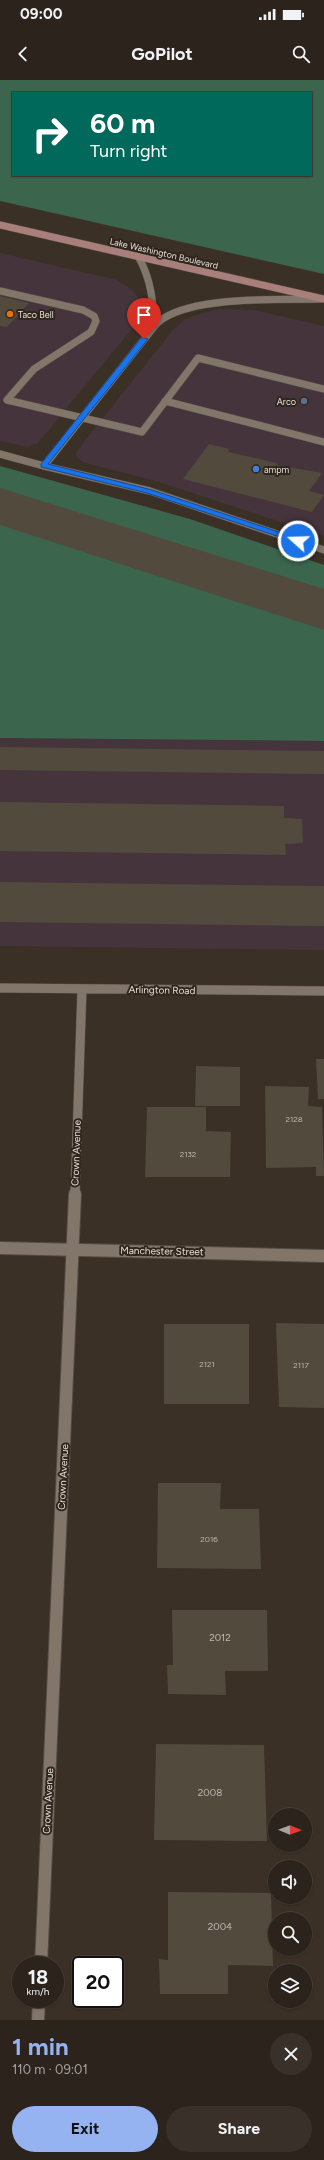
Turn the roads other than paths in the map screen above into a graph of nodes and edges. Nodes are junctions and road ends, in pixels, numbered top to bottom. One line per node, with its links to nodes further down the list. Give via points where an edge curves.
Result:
1 (0, 225): 2 (main road, Lake Washington Boulevard)
2 (138, 256): 4 (main road, Lake Washington Boulevard); 5 (street, via 146,269 154,310)
3 (0, 291): 8 (street, via 93,314 96,320 95,328 34,370 7,400)
4 (323, 299): 5 (street, via 190,309 165,317)
5 (154, 328): 8 (street)
6 (324, 390): 7 (street, via 198,358)
7 (165, 401): 8 (street, via 142,432); 9 (street)
8 (82, 416): 11 (street)
9 (324, 442)
10 (0, 454): 11 (street)
11 (44, 466): 12 (street, via 150,491)
12 (324, 550)
13 (0, 988): 14 (street, Arlington Road)
14 (82, 989): 15 (street, Arlington Road); 17 (street, Crown Avenue)
15 (324, 991)
16 (0, 1248): 17 (street, Manchester Street)
17 (73, 1249): 18 (street, Manchester Street); 19 (street, Crown Avenue)
18 (324, 1256)
19 (41, 1956)
20 (39, 2008): 21 (street)
21 (38, 2020)

